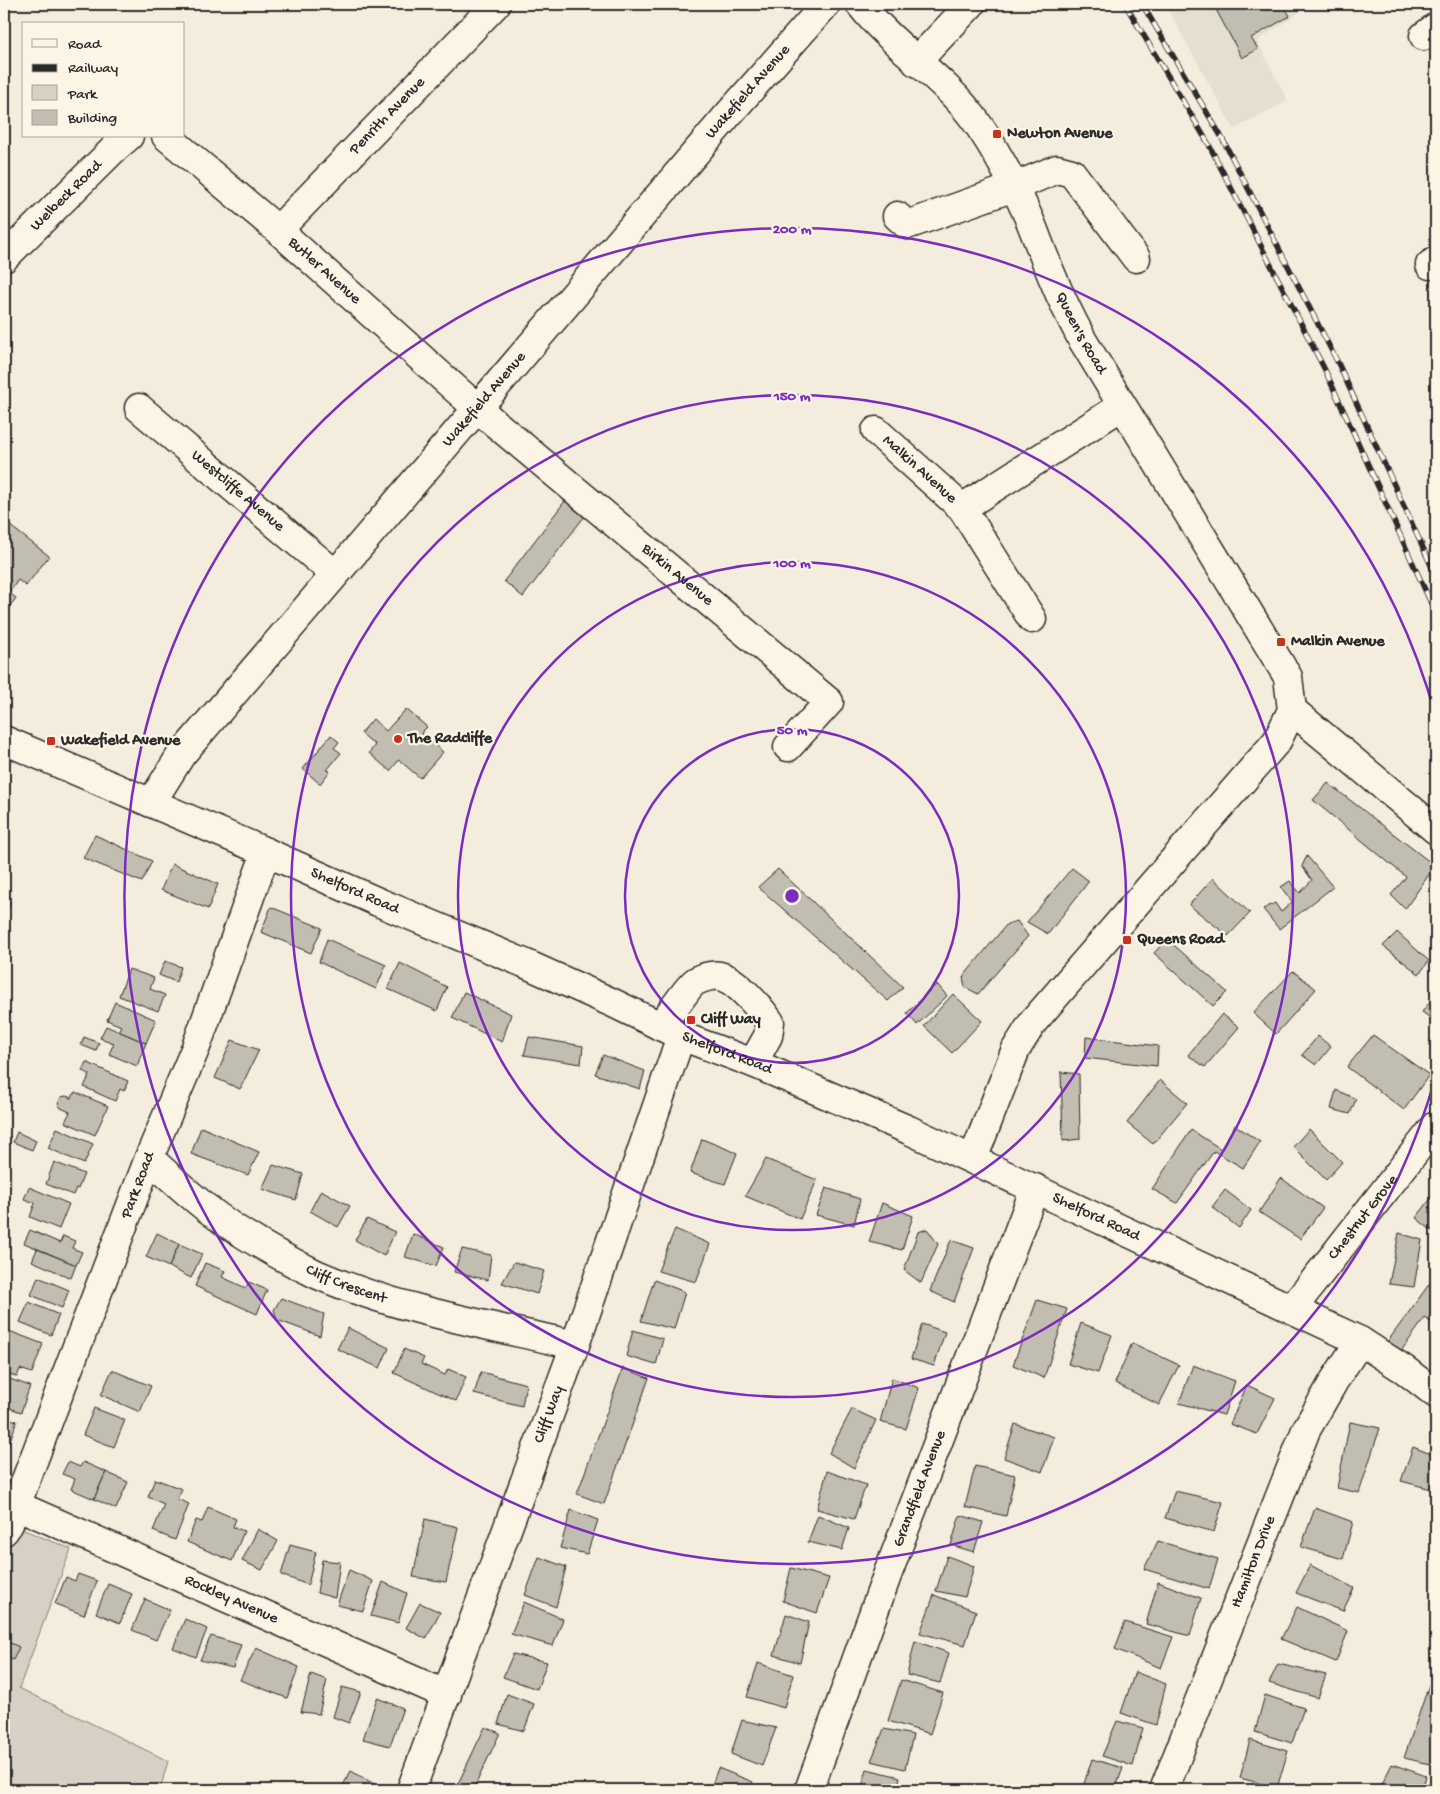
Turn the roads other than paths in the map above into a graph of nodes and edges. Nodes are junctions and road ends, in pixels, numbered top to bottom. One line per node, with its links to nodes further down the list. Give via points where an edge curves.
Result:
1 (496, 4): 10 (street, Penrith Avenue)
2 (826, 4): 15 (street, Wakefield Avenue)
3 (860, 4): 5 (street, Queen's Road)
4 (971, 4): 5 (street)
5 (916, 62): 8 (street, Queen's Road, via 950,91 975,120)
6 (127, 138): 11 (street, Welbeck Road)
7 (168, 138): 10 (street, Butler Avenue)
8 (1014, 187): 9 (street, via 907,225); 12 (street, via 1057,169 1072,173); 13 (street, Queen's Road, via 1083,342)
9 (897, 216)
10 (278, 230): 15 (street, Butler Avenue)
11 (4, 258)
12 (1136, 258)
13 (1122, 406): 17 (street, Malkin Avenue); 20 (street, Queen's Road, via 1288,676)
14 (139, 408): 18 (street, Westcliffe Avenue)
15 (478, 409): 18 (street, Wakefield Avenue); 22 (street, Birkin Avenue, via 829,702)
16 (876, 431): 17 (street, Malkin Avenue)
17 (962, 508): 19 (street, Malkin Avenue)
18 (335, 574): 23 (street, Wakefield Avenue, via 180,755)
19 (1032, 620)
20 (1292, 710): 24 (street); 30 (street, via 1278,741 1033,1022 1016,1049)
21 (4, 740): 23 (street, Shelford Road)
22 (788, 747)
23 (151, 803): 25 (street, Shelford Road)
24 (1436, 830)
25 (266, 852): 26 (street, Shelford Road, via 524,963); 29 (street, Park Road, via 196,1047)
26 (671, 1031): 27 (street, Shelford Road); 27 (street, Cliff Way, via 695,981 711,976 723,977 748,996 770,1022 768,1036); 34 (street, Cliff Way)
27 (753, 1063): 30 (street, Shelford Road)
28 (1436, 1125): 32 (street, Chestnut Grove)
29 (149, 1158): 34 (street, Cliff Crescent, via 210,1211 316,1274 420,1310); 36 (street, Park Road)
30 (973, 1159): 31 (street, Shelford Road)
31 (1035, 1188): 32 (street, Shelford Road); 39 (street, Grandfield Avenue)
32 (1292, 1309): 33 (street, Shelford Road)
33 (1360, 1341): 35 (street, Shelford Road); 40 (street, Hamilton Drive, via 1306,1430)
34 (575, 1345): 37 (street, Cliff Way)
35 (1436, 1394)
36 (10, 1518): 37 (street, Rockley Avenue)
37 (447, 1694): 38 (street, Cliff Way)
38 (411, 1790)
39 (809, 1790)
40 (1164, 1790)

